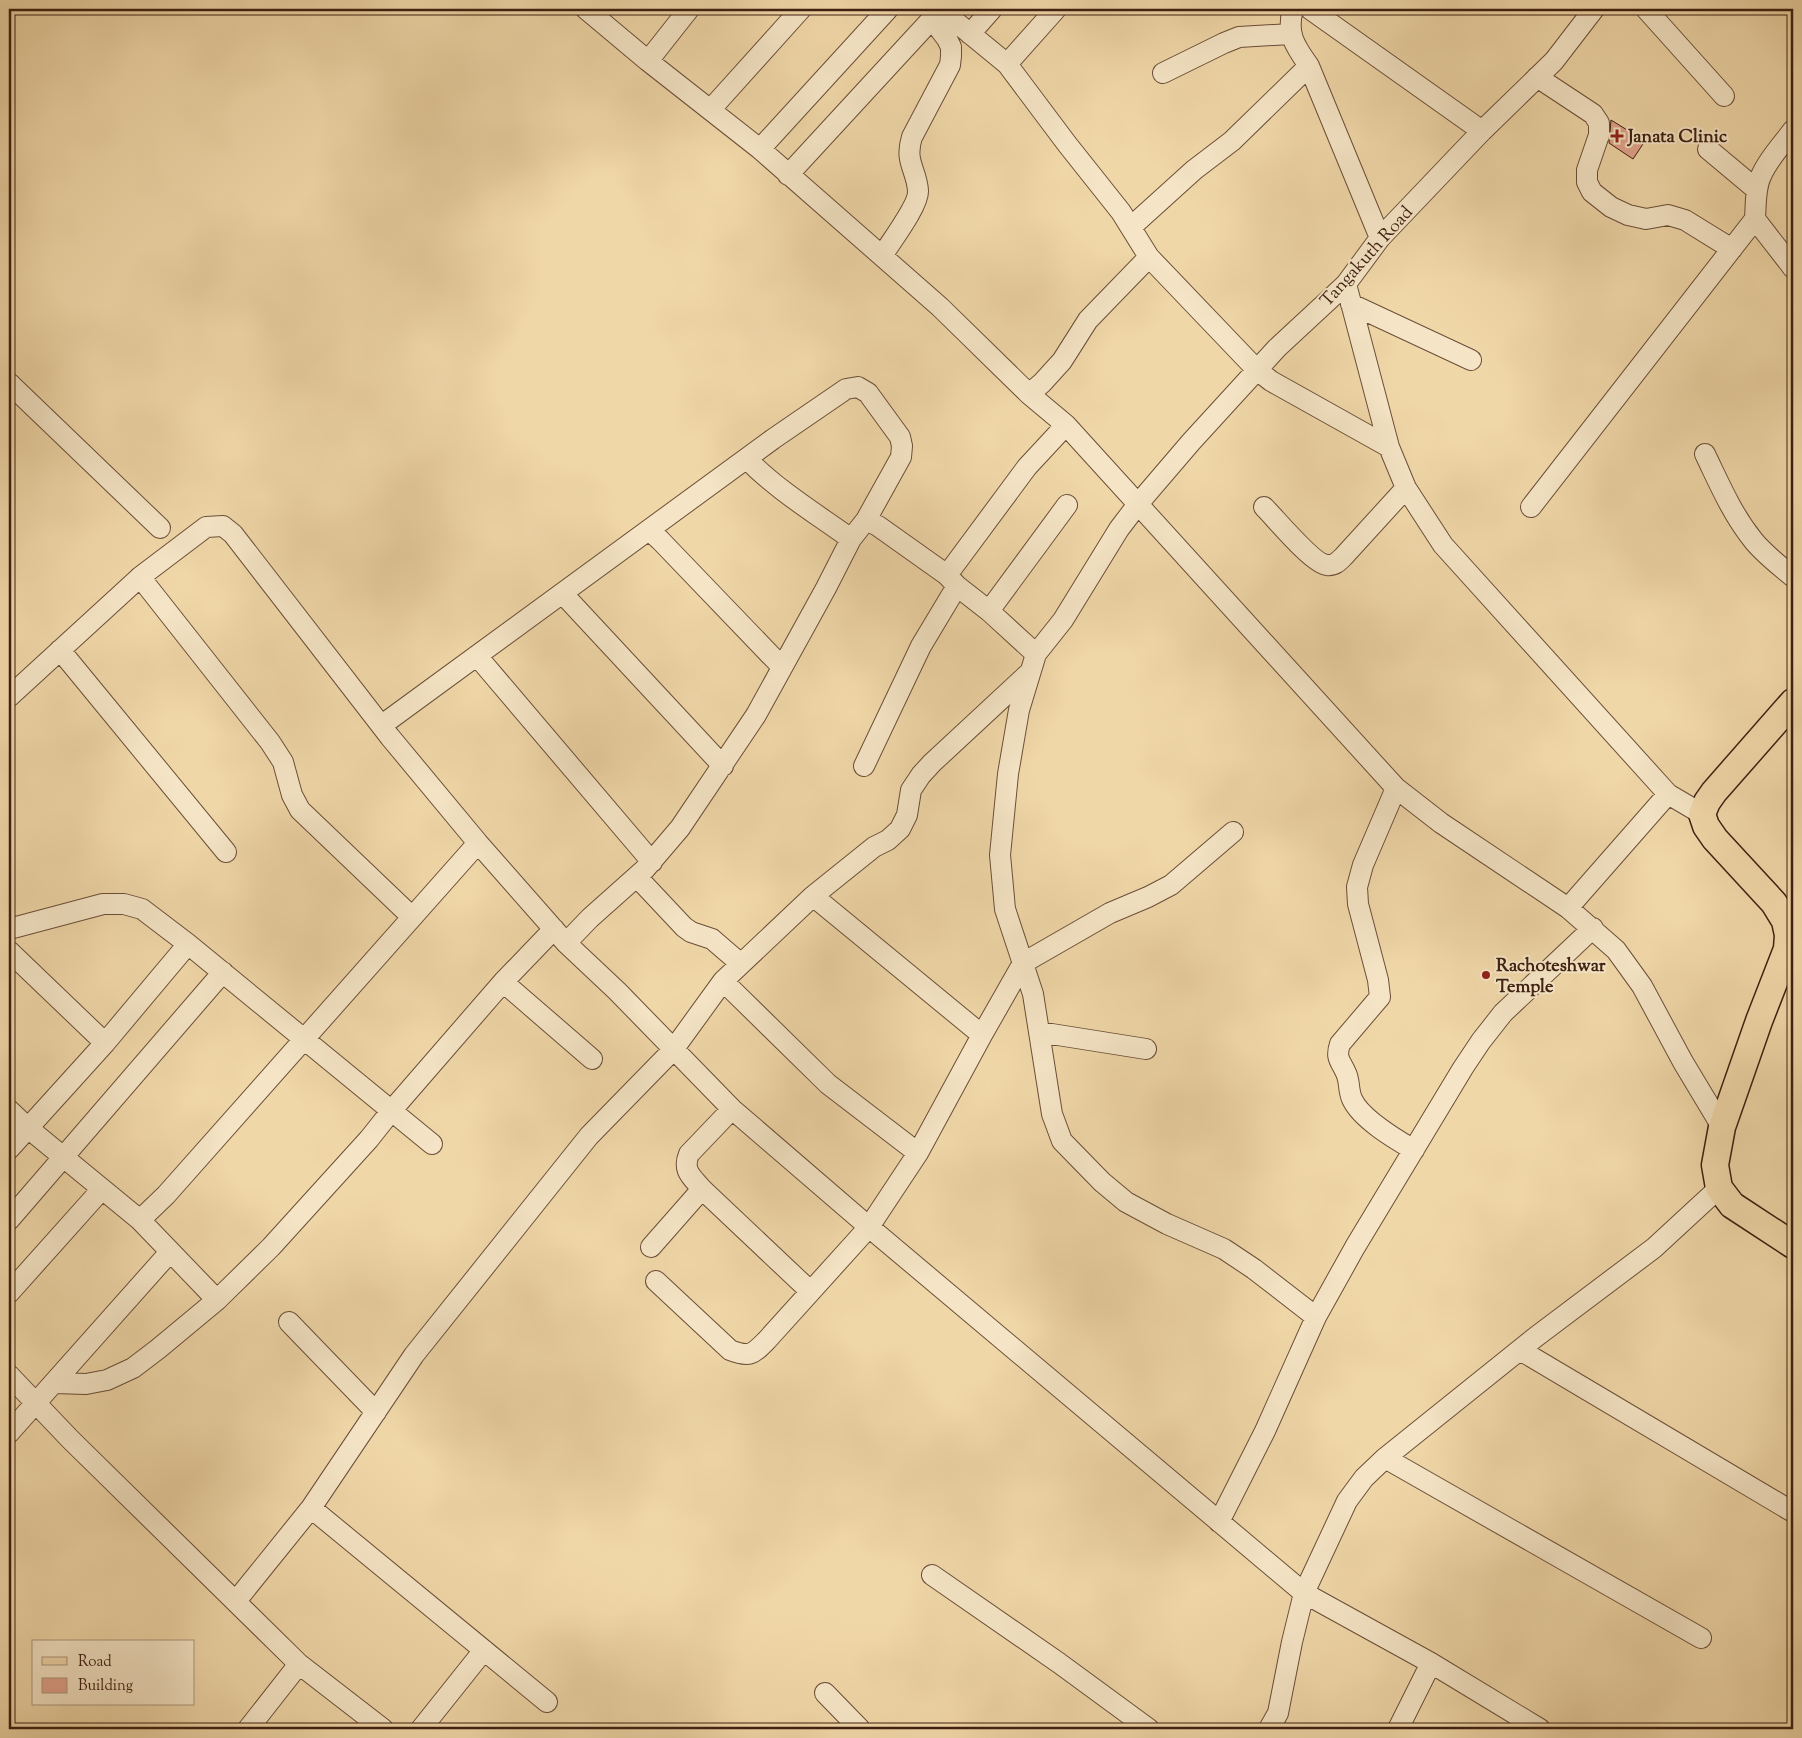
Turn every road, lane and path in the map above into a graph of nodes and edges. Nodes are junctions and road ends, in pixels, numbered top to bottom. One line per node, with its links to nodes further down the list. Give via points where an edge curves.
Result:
1 (586, 9): 14 (street)
2 (689, 9): 14 (street)
3 (801, 9): 20 (street)
4 (888, 9): 23 (street)
5 (992, 9): 12 (street)
6 (1056, 9): 15 (street)
7 (1294, 9): 13 (street)
8 (1310, 9): 22 (street)
9 (1594, 9): 18 (street, Tangakuth Road, via 1554,61)
10 (1646, 9): 19 (street)
11 (938, 12): 12 (street); 25 (street); 31 (street, via 951,47 950,65 908,148 918,190 916,203)
12 (970, 34): 15 (street)
13 (1291, 34): 16 (street); 17 (street, via 1239,37)
14 (648, 61): 20 (street)
15 (1007, 64): 28 (street)
16 (1308, 66): 28 (street, via 1232,141); 29 (street)
17 (1163, 73)
18 (1537, 77): 22 (street, Tangakuth Road); 30 (street, via 1593,114 1599,123 1599,134 1587,170 1586,182 1592,192 1611,208 1628,215 1646,218 1668,215 1685,220)
19 (1724, 96)
20 (711, 109): 23 (street)
21 (1793, 130): 26 (street, via 1760,176)
22 (1482, 131): 29 (street, Tangakuth Road)
23 (760, 149): 25 (street)
24 (1708, 149): 26 (street)
25 (788, 175): 31 (street)
26 (1757, 190): 27 (street)
27 (1755, 219): 30 (street); 33 (street)
28 (1131, 226): 32 (street)
29 (1380, 238): 34 (street, Tangakuth Road)
30 (1732, 249): 48 (street)
31 (882, 256): 39 (street, via 940,307)
32 (1149, 257): 37 (street); 39 (street, via 1088,320 1062,361)
33 (1793, 268)
34 (1346, 284): 35 (street); 37 (street, Tangakuth Road)
35 (1351, 304): 36 (street); 41 (street)
36 (1471, 360)
37 (1256, 370): 41 (street); 45 (street, Tangakuth Road)
38 (9, 382): 50 (street)
39 (1029, 394): 40 (street)
40 (1066, 425): 45 (street); 55 (street, via 1027,468)
41 (1389, 447): 44 (street)
42 (1705, 454): 53 (street, via 1738,520 1753,541)
43 (747, 458): 49 (street, via 846,389 858,387 868,393 900,437 902,446 900,457); 51 (street); 52 (street, via 784,491)
44 (1406, 488): 47 (street, via 1335,564 1318,562); 68 (street, via 1443,546)
45 (1138, 504): 60 (street, Tangakuth Road); 67 (street)
46 (1067, 505): 57 (street)
47 (1264, 507)
48 (1531, 507)
49 (866, 520): 52 (street); 55 (street)
50 (160, 528)
51 (649, 530): 56 (street); 61 (street)
52 (851, 539): 61 (street)
53 (1793, 576)
54 (140, 577): 58 (street); 64 (street, via 206,526 223,526 233,534); 77 (street, via 270,742 283,762 292,795 300,810)
55 (952, 581): 57 (street); 66 (street)
56 (562, 594): 59 (street); 65 (street)
57 (989, 611): 60 (street)
58 (60, 650): 62 (street); 72 (street)
59 (477, 656): 64 (street); 73 (street)
60 (1034, 663): 75 (street, via 921,775 911,790 900,829); 83 (street, via 1019,710 1008,774 1000,855 1005,910)
61 (782, 668): 65 (street)
62 (9, 697)
63 (1793, 702): 69 (main road, via 1714,792)
64 (382, 725): 71 (street)
65 (723, 766): 73 (street)
66 (864, 766)
67 (1396, 788): 76 (street, via 1441,823); 102 (street, via 1357,887 1358,904 1380,997 1340,1044 1337,1052 1347,1074 1352,1100 1360,1111 1393,1138)
68 (1668, 794): 69 (street); 76 (street)
69 (1702, 814): 98 (main road, via 1715,839 1774,903 1785,921 1788,935 1787,949)
70 (1233, 832): 83 (street, via 1171,885 1110,913)
71 (478, 844): 77 (street); 80 (street)
72 (226, 852)
73 (652, 862): 74 (street)
74 (637, 877): 80 (street, via 590,918); 84 (street, via 684,927 712,939)
75 (813, 896): 84 (street); 89 (street)
76 (1568, 908): 79 (street)
77 (412, 917): 90 (street)
78 (9, 928): 81 (street, via 103,904 124,904 142,909)
79 (1593, 928): 98 (street, via 1616,950 1642,986); 102 (street, via 1522,994 1480,1041)
80 (560, 936): 87 (street); 93 (street)
81 (188, 944): 85 (street); 91 (street)
82 (9, 951): 91 (street)
83 (1024, 963): 88 (street); 89 (street)
84 (742, 964): 86 (street)
85 (223, 972): 90 (street); 104 (street)
86 (723, 981): 93 (street); 103 (street, via 828,1084)
87 (503, 982): 94 (street); 97 (street)
88 (1039, 1032): 92 (street); 118 (street, via 1052,1114 1062,1141 1126,1202 1224,1249)
89 (982, 1035): 103 (street)
90 (304, 1039): 97 (street); 109 (street)
91 (105, 1043): 99 (street)
92 (1146, 1049)
93 (673, 1050): 95 (street); 124 (street, via 589,1136 414,1355)
94 (592, 1059)
95 (732, 1109): 107 (street, via 686,1160 686,1170); 110 (street)
96 (9, 1110): 99 (street)
97 (392, 1110): 100 (street); 117 (street, via 270,1247)
98 (1722, 1127): 105 (main road, via 1715,1165)
99 (28, 1128): 101 (street); 104 (street)
100 (432, 1144)
101 (9, 1148)
102 (1414, 1150): 118 (street)
103 (918, 1153): 110 (street)
104 (64, 1158): 106 (street); 108 (street)
105 (1719, 1188): 111 (main road, via 1732,1205); 120 (street, via 1654,1248)
106 (102, 1189): 109 (street); 116 (street)
107 (702, 1189): 112 (street); 115 (street)
108 (9, 1220)
109 (140, 1220): 113 (street)
110 (869, 1227): 115 (street); 129 (street)
111 (1793, 1245)
112 (651, 1247)
113 (170, 1252): 117 (street); 122 (street)
114 (656, 1281): 115 (street, via 730,1350 742,1355 754,1352 767,1340)
115 (810, 1291)
116 (9, 1293)
117 (217, 1300): 122 (street, via 133,1368 107,1380 86,1384)
118 (1316, 1317): 129 (street)
119 (289, 1322): 124 (street)
120 (1520, 1350): 126 (street); 128 (street)
121 (9, 1375): 123 (street)
122 (54, 1383): 123 (street)
123 (36, 1402): 125 (street); 132 (street)
124 (376, 1412): 127 (street)
125 (9, 1433)
126 (1385, 1458): 131 (street, via 1347,1501); 133 (street)
127 (311, 1508): 132 (street); 134 (street)
128 (1793, 1512)
129 (1219, 1522): 131 (street)
130 (932, 1575): 144 (street)
131 (1304, 1593): 135 (street); 145 (street, via 1278,1713)
132 (236, 1601): 136 (street)
133 (1702, 1638)
134 (484, 1650): 138 (street); 142 (street)
135 (1431, 1663): 139 (street); 146 (street)
136 (299, 1664): 140 (street); 141 (street)
137 (825, 1693): 143 (street)
138 (547, 1702)
139 (1534, 1728)
140 (248, 1729)
141 (383, 1729)
142 (420, 1729)
143 (860, 1729)
144 (1149, 1729)
145 (1270, 1729)
146 (1398, 1729)

